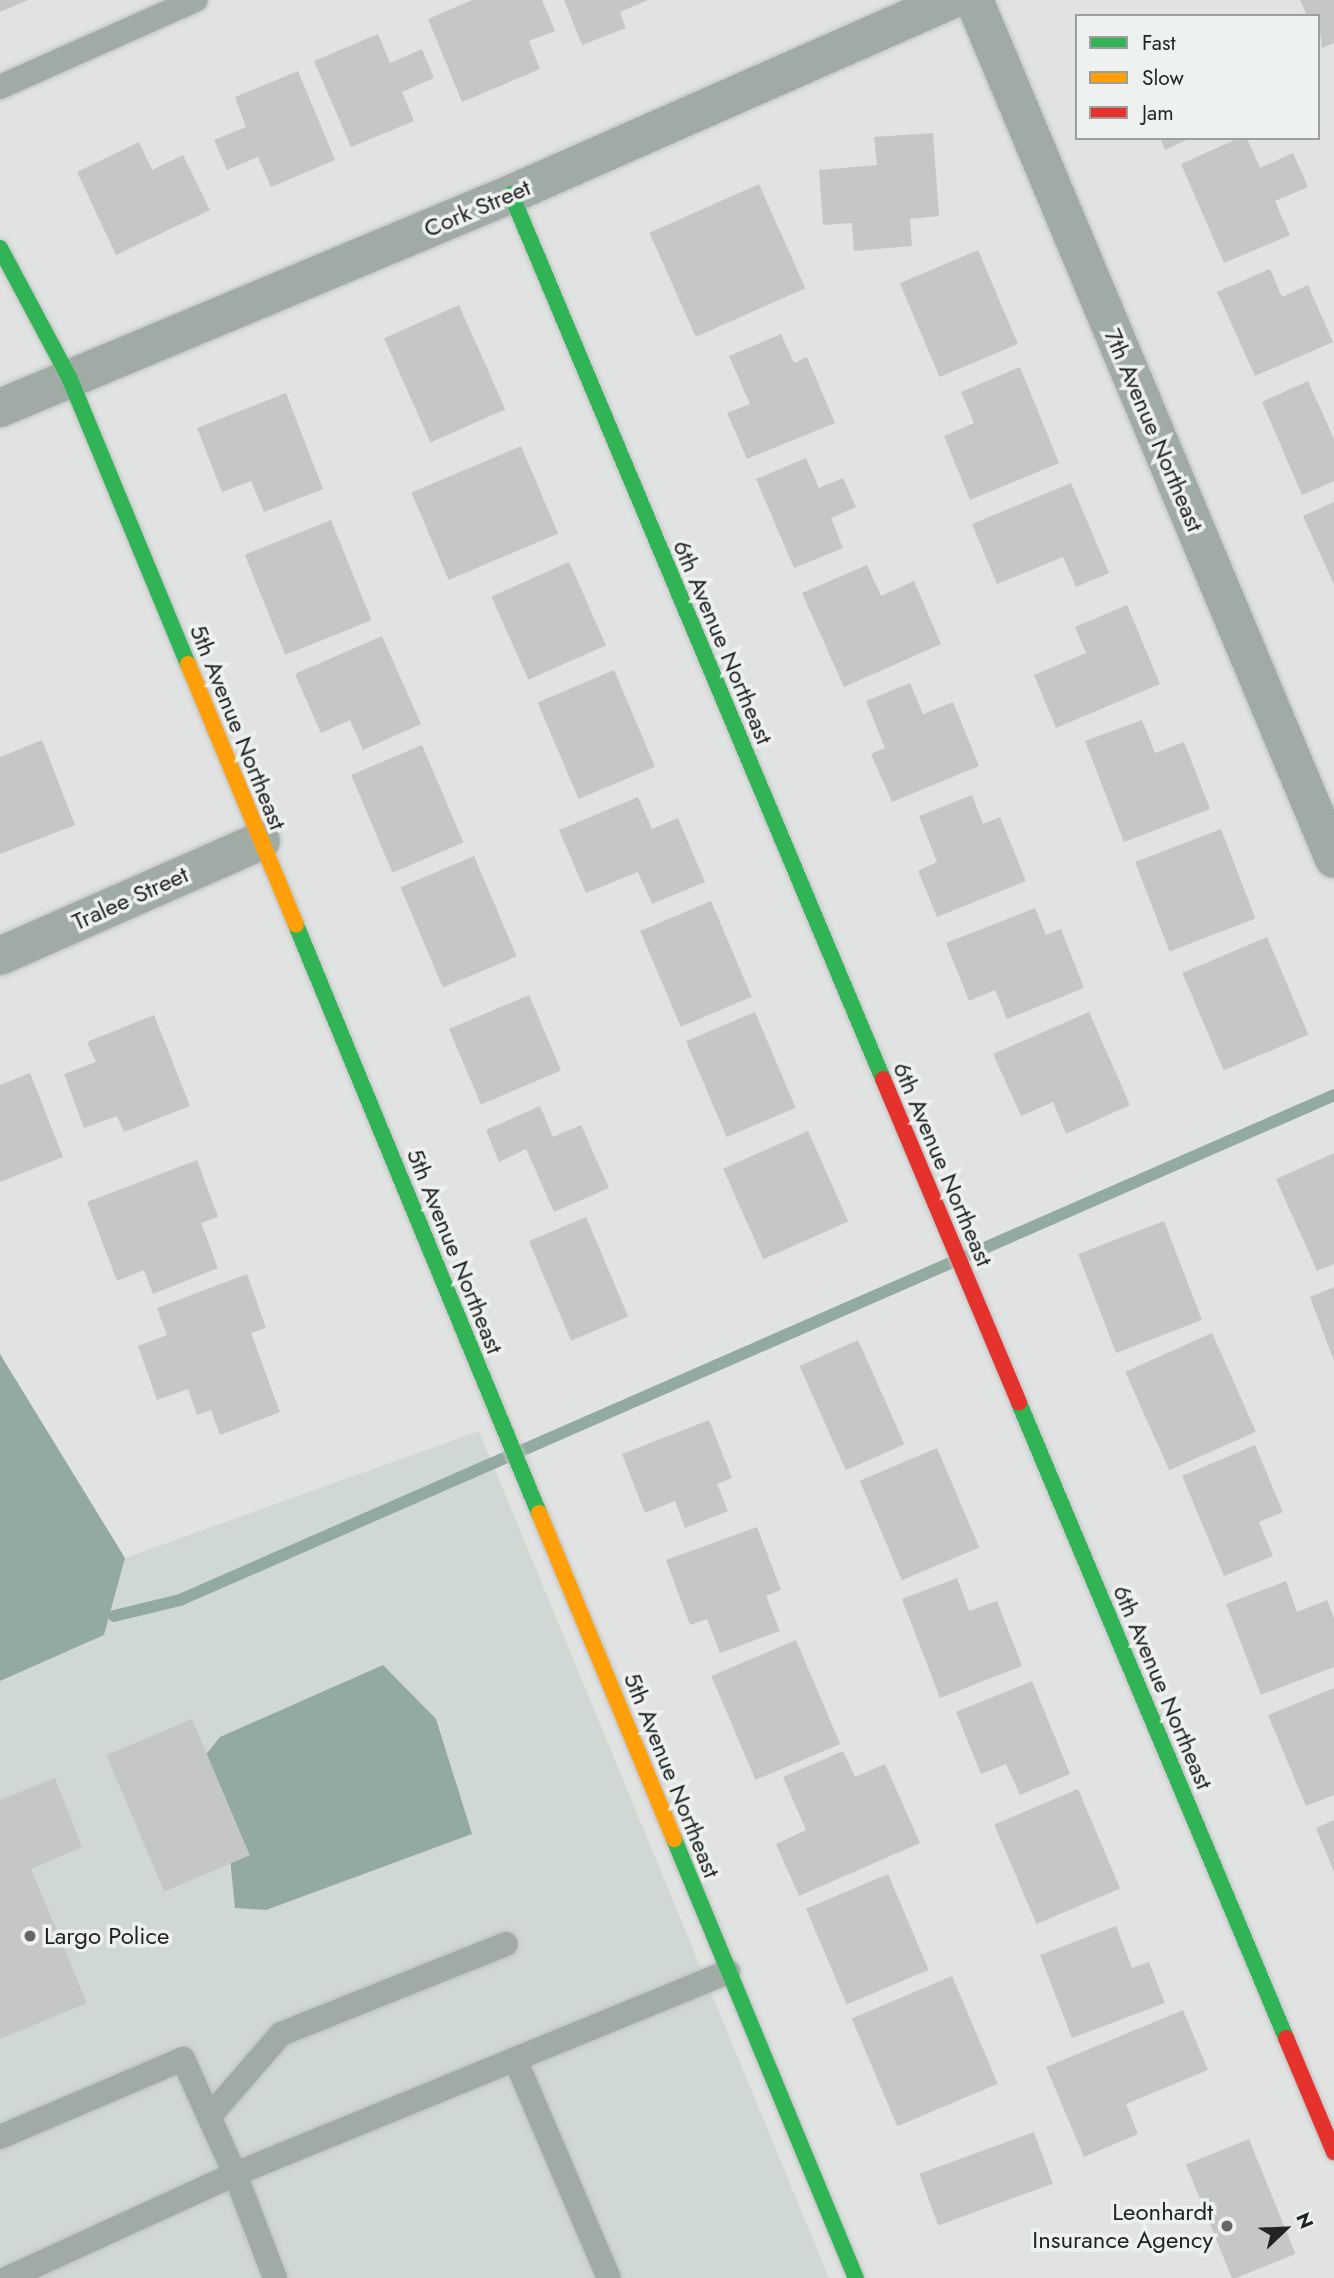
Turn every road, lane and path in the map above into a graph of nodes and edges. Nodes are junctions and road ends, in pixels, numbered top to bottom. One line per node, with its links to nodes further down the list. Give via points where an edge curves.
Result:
1 (195, 0): 4 (lane)
2 (951, 0): 5 (street, Cork Street)
3 (974, 0): 10 (street, 7th Avenue Northeast)
4 (0, 87)
5 (511, 194): 7 (street, Cork Street); 17 (street, 6th Avenue Northeast)
6 (0, 248): 7 (street, 5th Avenue Northeast)
7 (69, 377): 8 (street, Cork Street); 9 (street, 5th Avenue Northeast)
8 (0, 408)
9 (261, 841): 11 (street, Tralee Street); 13 (street, 5th Avenue Northeast)
10 (1334, 859)
11 (0, 956)
12 (506, 1944): 15 (lane, via 281,2034)
13 (729, 1972): 14 (lane); 22 (street, 5th Avenue Northeast)
14 (515, 2059): 18 (lane); 21 (lane)
15 (209, 2117): 16 (lane, via 183,2059); 18 (lane)
16 (0, 2137)
17 (1334, 2152)
18 (235, 2174): 19 (lane); 20 (lane)
19 (8, 2278)
20 (275, 2278)
21 (608, 2278)
22 (856, 2278)

